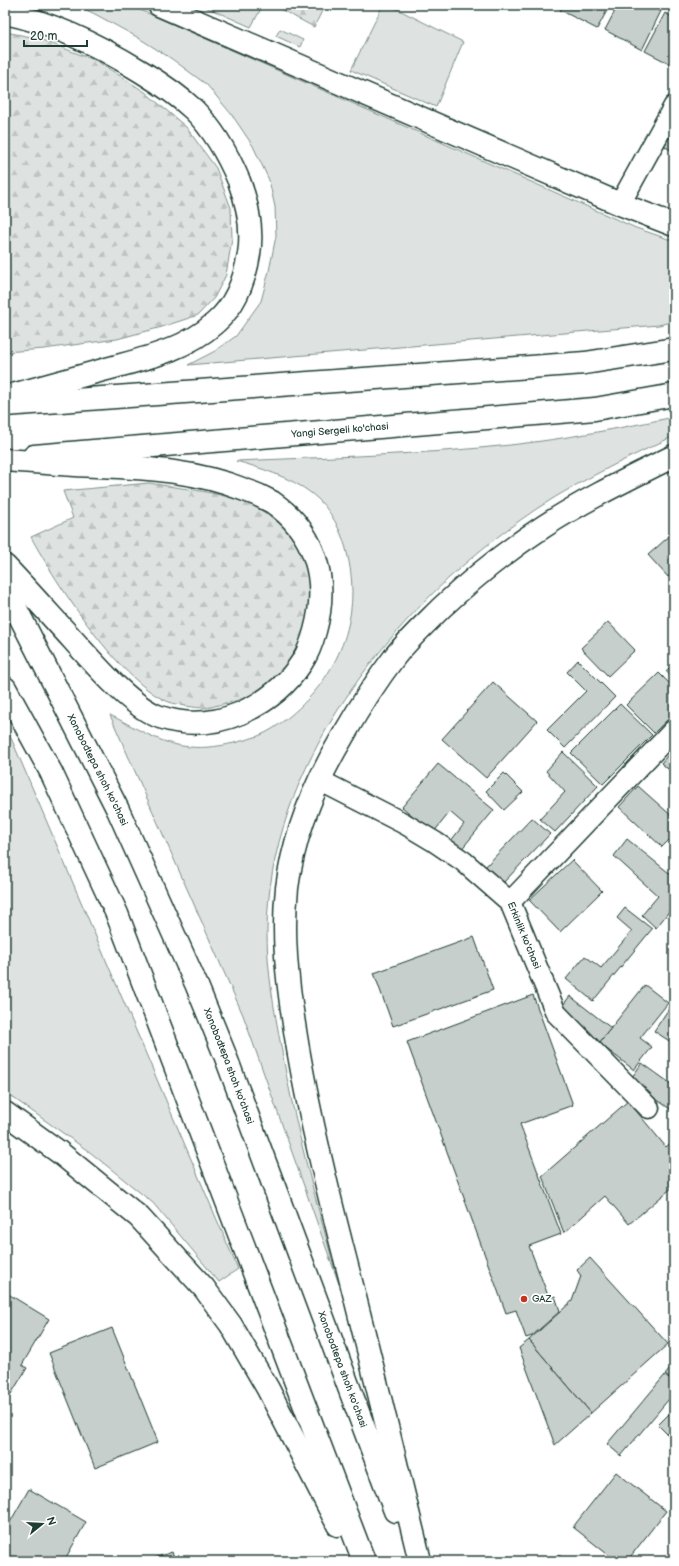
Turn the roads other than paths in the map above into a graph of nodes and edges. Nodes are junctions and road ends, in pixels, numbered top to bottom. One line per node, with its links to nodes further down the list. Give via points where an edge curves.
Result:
1 (159, 5): 4 (main road)
2 (5, 13): 8 (main road, via 29,18 101,49 150,77 185,102 217,139 233,166 248,208 251,236 247,265 234,299 216,323 193,339 152,356)
3 (674, 106): 4 (street)
4 (620, 204): 5 (main road)
5 (674, 226)
6 (674, 349): 9 (main road, via 585,363)
7 (674, 395): 11 (main road, Yangi Sergeli ko'chasi, via 595,409)
8 (5, 397)
9 (5, 405)
10 (674, 456): 16 (main road, via 544,526 459,592 399,652 373,685)
11 (5, 459): 12 (main road, via 179,472 222,481 271,502 293,520 308,541 318,568 321,593 318,619 302,662 264,700 236,716 221,720 174,720 151,713 132,700 98,668)
12 (5, 566)
13 (5, 587): 22 (main road, Xonobodtepa shoh ko'chasi, via 118,810 197,986)
14 (5, 688): 21 (main road, via 51,772 117,914)
15 (674, 730): 17 (street)
16 (319, 780): 17 (street, Erkinlik ko'chasi, via 435,842 463,861); 23 (main road, via 303,819 287,888 285,924 289,992 315,1136)
17 (510, 902): 18 (street, Erkinlik ko'chasi, via 556,1013)
18 (649, 1108)
19 (5, 1113): 20 (main road, via 59,1152 139,1217 204,1288 231,1325 268,1389)
20 (356, 1561)
21 (364, 1561)
22 (414, 1561)
23 (420, 1561)

